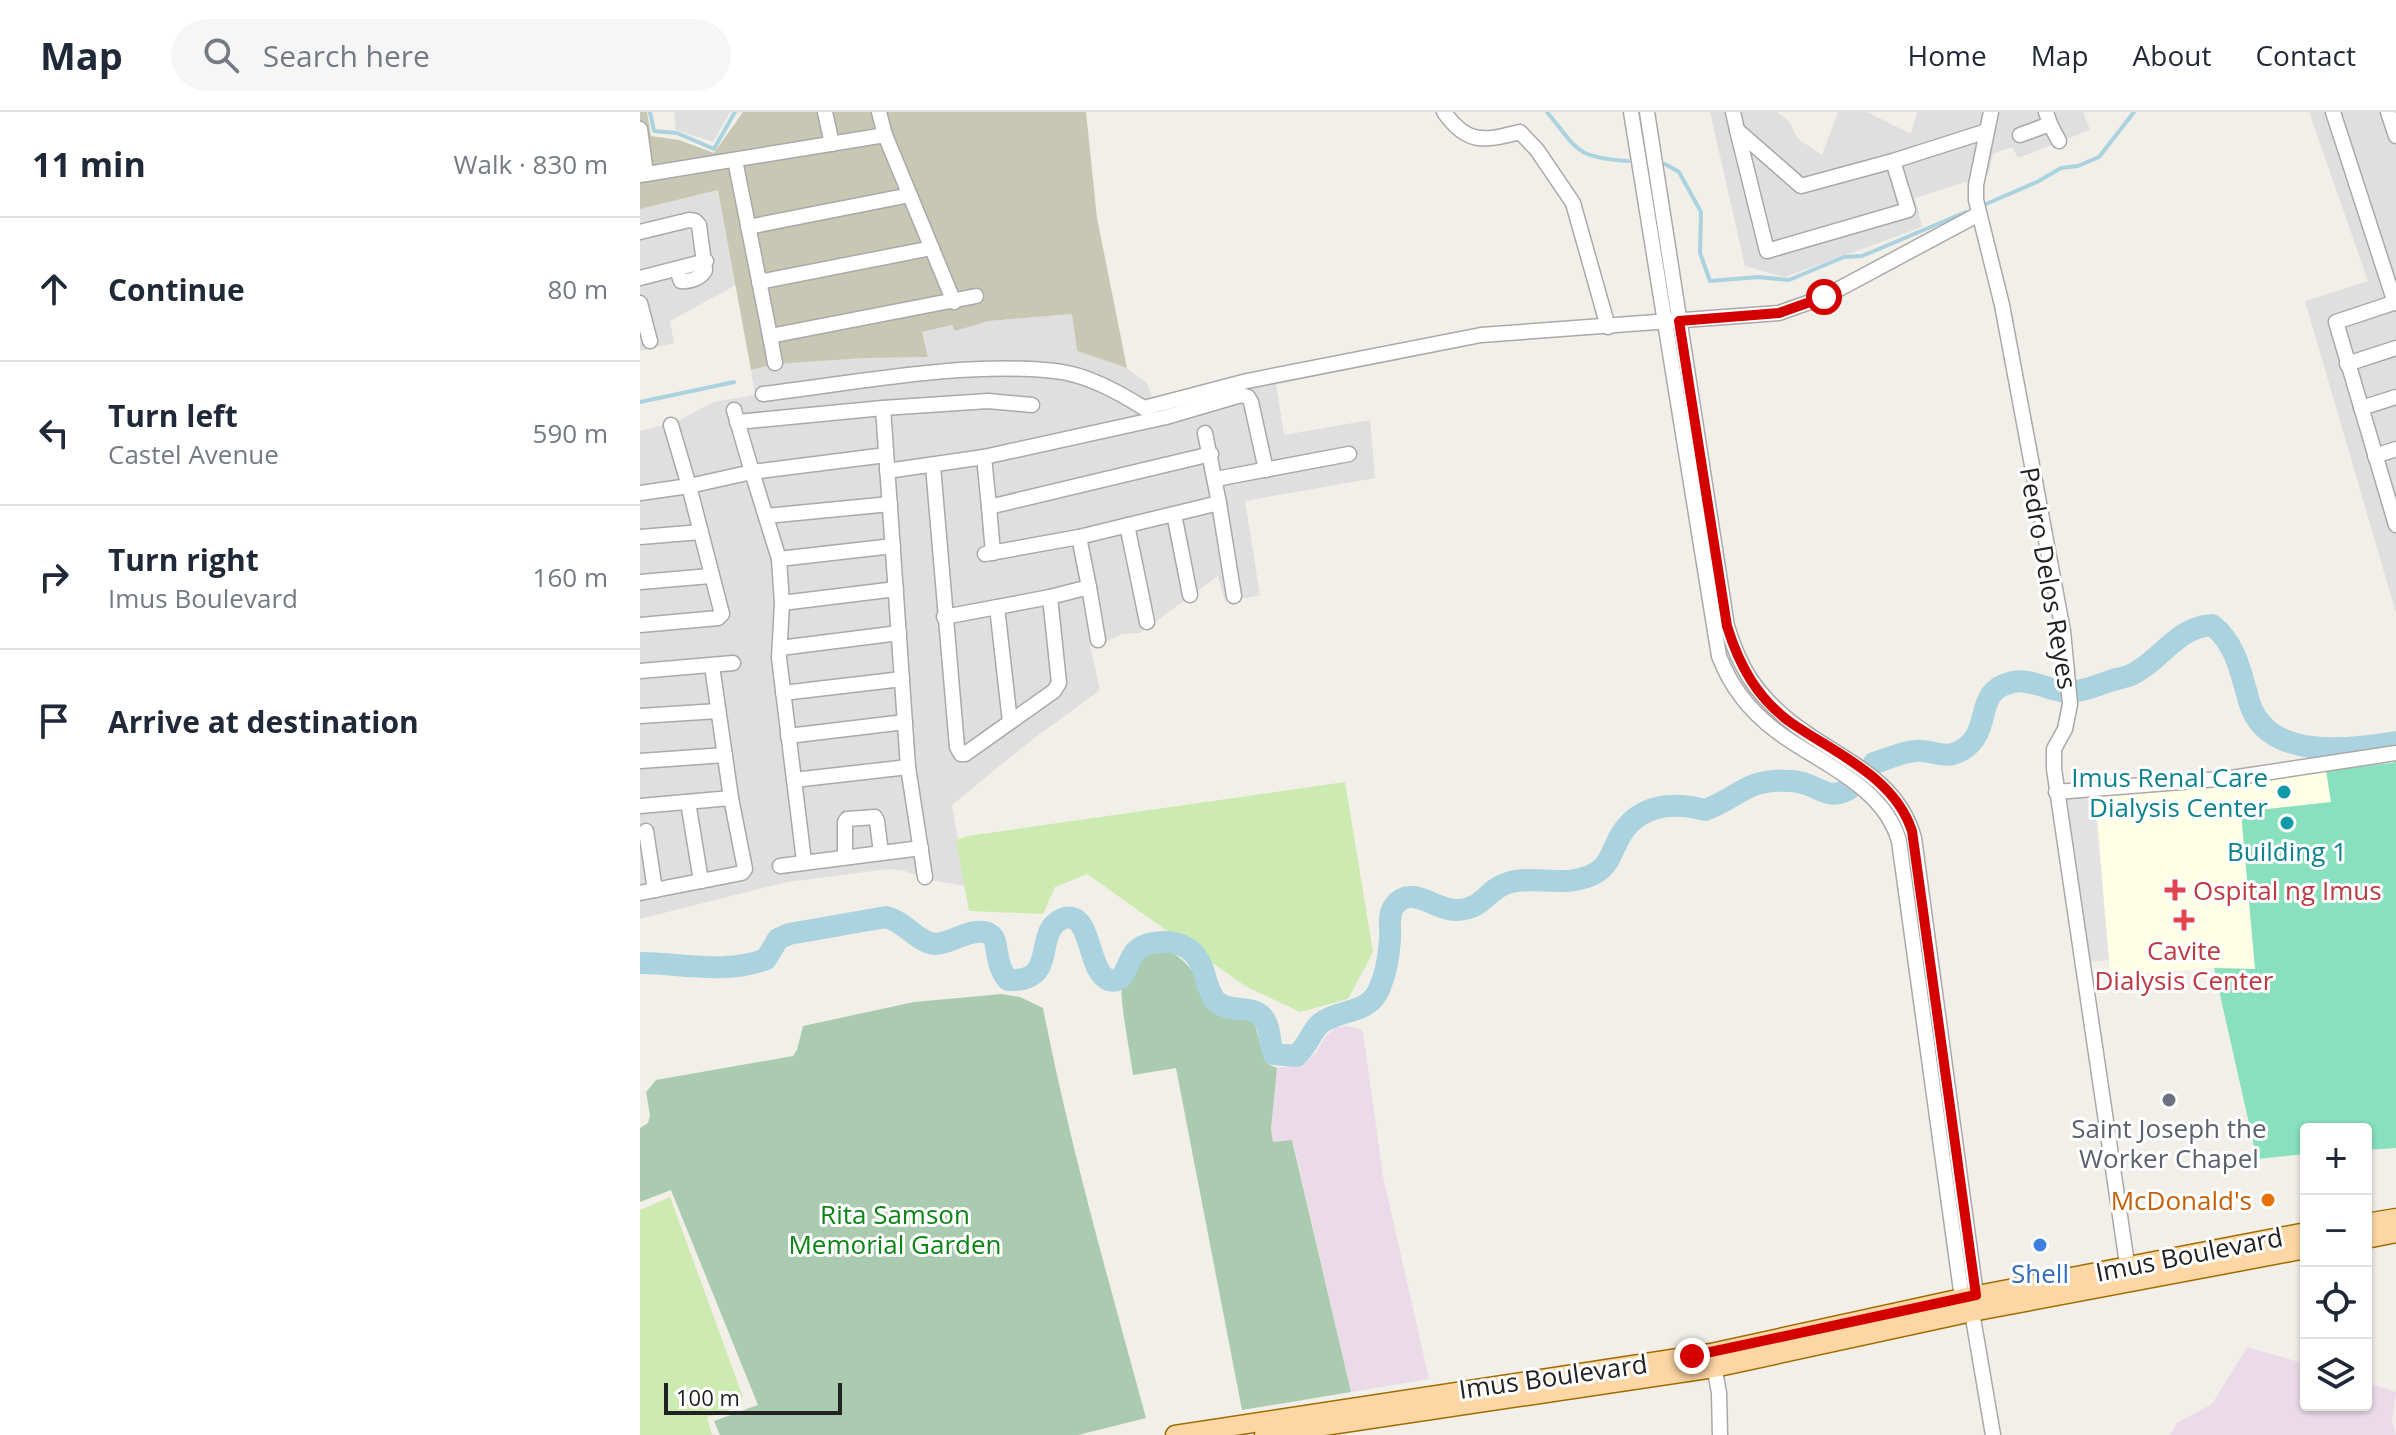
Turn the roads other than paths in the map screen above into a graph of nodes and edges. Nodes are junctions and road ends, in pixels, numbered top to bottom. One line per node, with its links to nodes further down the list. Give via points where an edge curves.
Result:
1 (825, 112): 18 (street)
2 (879, 112): 14 (street)
3 (1444, 112): 36 (street, via 1456,129 1475,137 1488,140 1520,132 1537,150 1573,203)
4 (1631, 112): 35 (street)
5 (1647, 112): 35 (street)
6 (1733, 112): 12 (street)
7 (1991, 112): 13 (street, Pedro Delos Reyes)
8 (2333, 112): 28 (street)
9 (2388, 112): 16 (street)
10 (2048, 118): 15 (street); 17 (street)
11 (640, 129): 21 (street)
12 (1737, 130): 20 (street, via 1801,186); 20 (street, via 1767,251 1908,210)
13 (1987, 131): 20 (street); 23 (street, Pedro Delos Reyes, via 1976,185)
14 (885, 135): 18 (street); 22 (street)
15 (2020, 135)
16 (2396, 136)
17 (2059, 141)
18 (832, 144): 19 (street)
19 (735, 160): 21 (street); 24 (street)
20 (1893, 161)
21 (643, 174)
22 (910, 195): 24 (street); 26 (street)
23 (1979, 214): 35 (street, via 1824,297 1779,313); 105 (street, Pedro Delos Reyes, via 2002,305 2069,682 2065,729 2054,749)
24 (748, 227): 30 (street)
25 (640, 232): 29 (street, via 695,221 706,261)
26 (932, 248): 30 (street); 32 (street)
27 (2396, 251): 28 (street)
28 (2381, 256): 34 (street)
29 (640, 278)
30 (759, 282): 37 (street)
31 (976, 296): 32 (street)
32 (954, 302): 37 (street)
33 (640, 303): 38 (street)
34 (2395, 303): 41 (street, via 2336,322)
35 (1672, 322): 36 (street); 126 (street, via 1727,626 1738,660 1754,686 1789,721 1870,774 1903,812 1912,831)
36 (1608, 327): 42 (street, via 1481,335 1247,381 1144,408 1115,390 1057,371 968,369)
37 (770, 336): 40 (street)
38 (650, 341)
39 (2396, 348): 41 (street)
40 (775, 363)
41 (2347, 364): 46 (street)
42 (763, 394)
43 (2396, 397): 46 (street)
44 (1032, 405): 45 (street, via 988,401)
45 (883, 408): 52 (street); 58 (street, via 736,416)
46 (2361, 408): 53 (street)
47 (671, 425): 60 (street)
48 (1205, 433): 50 (street)
49 (2396, 449): 53 (street)
50 (1211, 454): 59 (street); 65 (street)
51 (1349, 454): 56 (street)
52 (886, 455): 57 (street); 58 (street)
53 (2375, 456): 62 (street)
54 (984, 457): 55 (street); 56 (street, via 1241,395 1251,402); 65 (street)
55 (933, 466): 57 (street); 84 (street)
56 (1266, 470): 59 (street)
57 (887, 471): 64 (street)
58 (752, 472): 60 (street); 67 (street)
59 (1216, 479): 63 (street)
60 (689, 486): 61 (street); 70 (street)
61 (641, 491)
62 (2392, 499): 69 (street)
63 (1219, 503): 66 (street); 80 (street)
64 (890, 504): 67 (street); 73 (street)
65 (989, 507): 72 (street, via 989,554)
66 (1174, 514): 68 (street); 79 (street)
67 (766, 516): 74 (street)
68 (1127, 525): 72 (street); 85 (street)
69 (2396, 525)
70 (701, 532): 71 (street); 75 (street)
71 (640, 537)
72 (1079, 537): 77 (street)
73 (893, 546): 74 (street); 78 (street)
74 (779, 559): 82 (street)
75 (710, 576): 76 (street); 86 (street, via 721,617)
76 (640, 582)
77 (1089, 587): 81 (street); 88 (street)
78 (896, 589): 82 (street); 87 (street)
79 (1190, 595)
80 (1234, 596)
81 (1050, 597): 83 (street); 98 (street, via 1059,683)
82 (782, 603): 89 (street)
83 (997, 607): 84 (street); 98 (street)
84 (944, 617): 98 (street, via 961,754)
85 (1147, 622)
86 (640, 625)
87 (899, 633): 89 (street); 93 (street)
88 (1098, 640)
89 (780, 648): 94 (street)
90 (733, 663): 91 (street)
91 (712, 666): 92 (street); 95 (street)
92 (640, 671)
93 (902, 679): 94 (street); 97 (street)
94 (783, 693): 99 (street)
95 (718, 711): 96 (street); 101 (street)
96 (640, 716)
97 (905, 722): 99 (street); 103 (street)
98 (1010, 722)
99 (788, 736): 104 (street)
100 (2396, 753): 105 (street, via 2231,778)
101 (725, 755): 102 (street); 106 (street)
102 (640, 761)
103 (908, 767): 104 (street); 111 (street)
104 (794, 780): 114 (street)
105 (2056, 792): 125 (street, Pedro Delos Reyes)
106 (731, 798): 107 (street); 117 (street, via 745,869)
107 (688, 802): 108 (street); 117 (street)
108 (640, 806)
109 (646, 831): 110 (street)
110 (644, 848): 118 (street)
111 (921, 848): 112 (street); 116 (street)
112 (881, 853): 113 (street); 113 (street, via 875,817 847,819)
113 (845, 857): 114 (street)
114 (804, 861): 115 (street)
115 (780, 866)
116 (925, 877)
117 (701, 881): 118 (street)
118 (648, 892)
119 (2396, 1218): 120 (main road)
120 (2372, 1222)
121 (2300, 1233): 125 (main road, Imus Boulevard)
122 (2396, 1233): 123 (main road)
123 (2372, 1238)
124 (2300, 1250): 125 (main road, Imus Boulevard)
125 (2128, 1273): 126 (main road, Imus Boulevard)
126 (1970, 1302): 127 (main road, Imus Boulevard); 132 (street)
127 (1713, 1361): 128 (main road, Imus Boulevard); 130 (main road, Imus Boulevard); 131 (street)
128 (1248, 1429): 129 (main road, Imus Boulevard)
129 (1175, 1435)
130 (1264, 1435)
131 (1720, 1435)
132 (1993, 1435)

